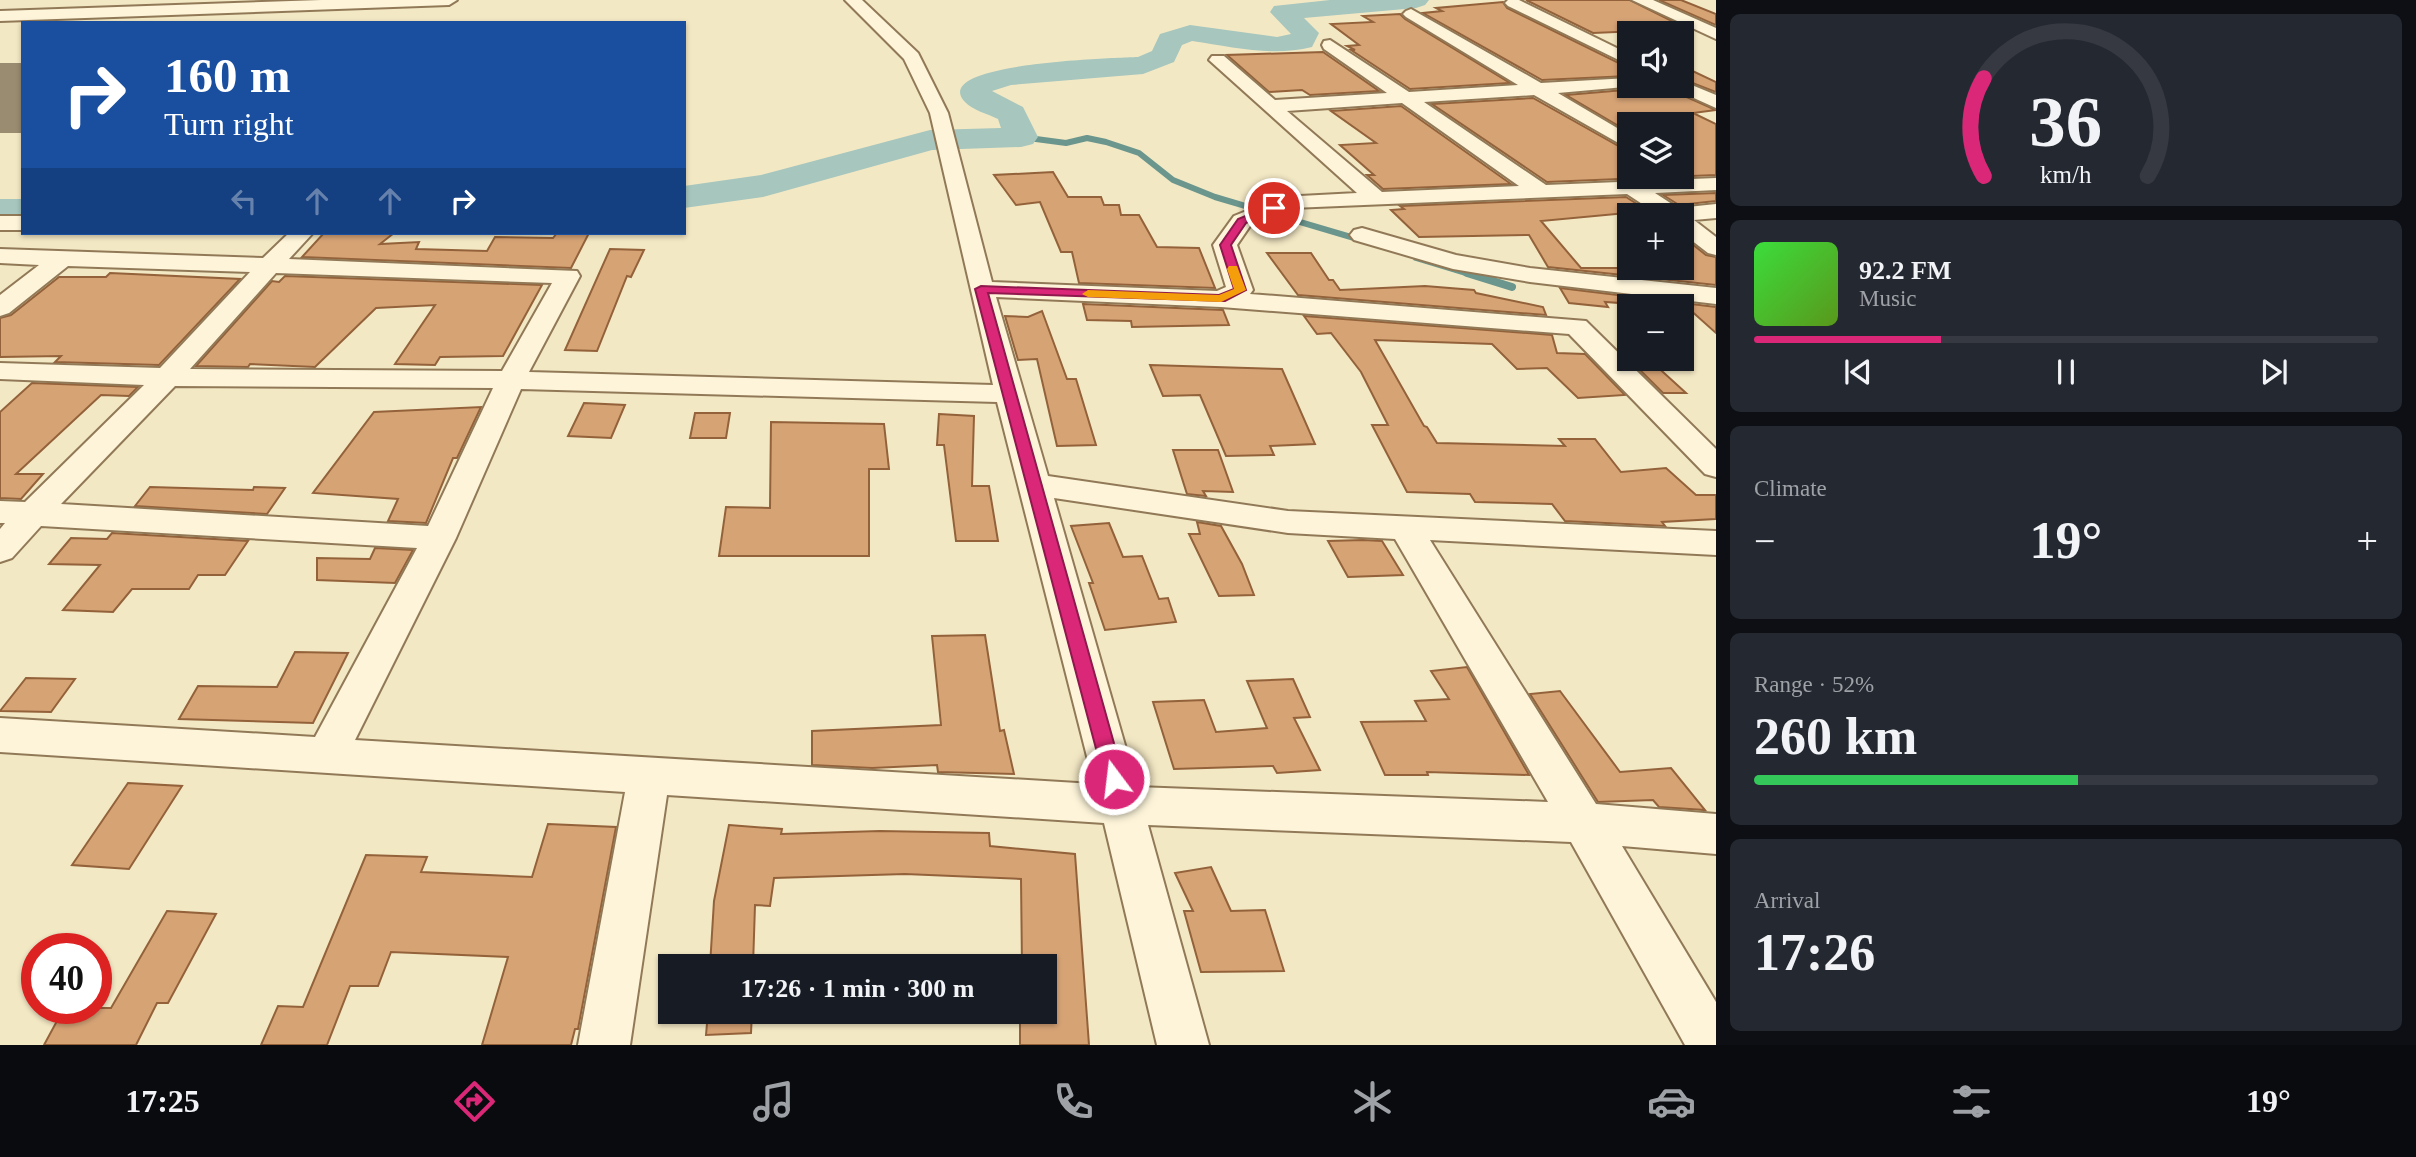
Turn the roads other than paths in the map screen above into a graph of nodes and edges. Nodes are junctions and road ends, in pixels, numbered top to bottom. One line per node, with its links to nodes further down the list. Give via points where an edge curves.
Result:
1 (449, 0): 6 (street)
2 (853, 0): 36 (street, via 912,57 939,113)
3 (1640, 0): 7 (street)
4 (1513, 3): 9 (street)
5 (1411, 15): 14 (street)
6 (0, 16)
7 (1716, 34)
8 (1330, 45): 16 (street)
9 (1617, 54)
10 (1218, 60): 18 (street)
11 (1694, 79): 12 (street)
12 (1704, 79)
13 (1617, 84): 14 (street)
14 (1537, 88): 16 (street); 19 (street)
15 (1694, 92): 17 (street)
16 (1405, 96): 18 (street); 22 (street)
17 (1716, 102)
18 (1270, 106): 23 (street)
19 (1617, 136)
20 (1617, 188): 22 (street)
21 (1633, 189): 24 (street)
22 (1542, 192): 23 (street)
23 (1376, 198): 38 (street, via 1289,202 1242,221 1225,245 1240,290)
24 (1655, 203)
25 (1716, 211): 26 (street)
26 (1694, 213)
27 (0, 223): 28 (street)
28 (21, 223)
29 (1694, 231): 32 (street)
30 (300, 235): 35 (street)
31 (1362, 235): 37 (street, via 1453,262)
32 (1716, 248)
33 (0, 256): 34 (street)
34 (61, 258): 35 (street); 39 (street)
35 (267, 266): 41 (street); 42 (street, via 568,276)
36 (981, 289): 38 (street); 43 (street)
37 (1716, 296)
38 (1221, 299): 44 (street, via 1577,327)
39 (0, 308)
40 (0, 371): 41 (street)
41 (167, 377): 42 (street); 47 (street)
42 (511, 380): 43 (street); 49 (street)
43 (1009, 394): 45 (street)
44 (1716, 467)
45 (1034, 485): 48 (street, via 1288,522); 55 (street)
46 (0, 512): 47 (street)
47 (33, 513): 49 (street); 51 (street)
48 (1405, 527): 50 (street); 56 (street)
49 (439, 538): 53 (street)
50 (1716, 542)
51 (0, 550)
52 (0, 734): 53 (street)
53 (327, 755): 54 (street)
54 (649, 776): 55 (street); 58 (street)
55 (1121, 805): 56 (street); 59 (street)
56 (1584, 823): 57 (street); 60 (street)
57 (1716, 834)
58 (604, 1045)
59 (1183, 1045)
60 (1713, 1045)

